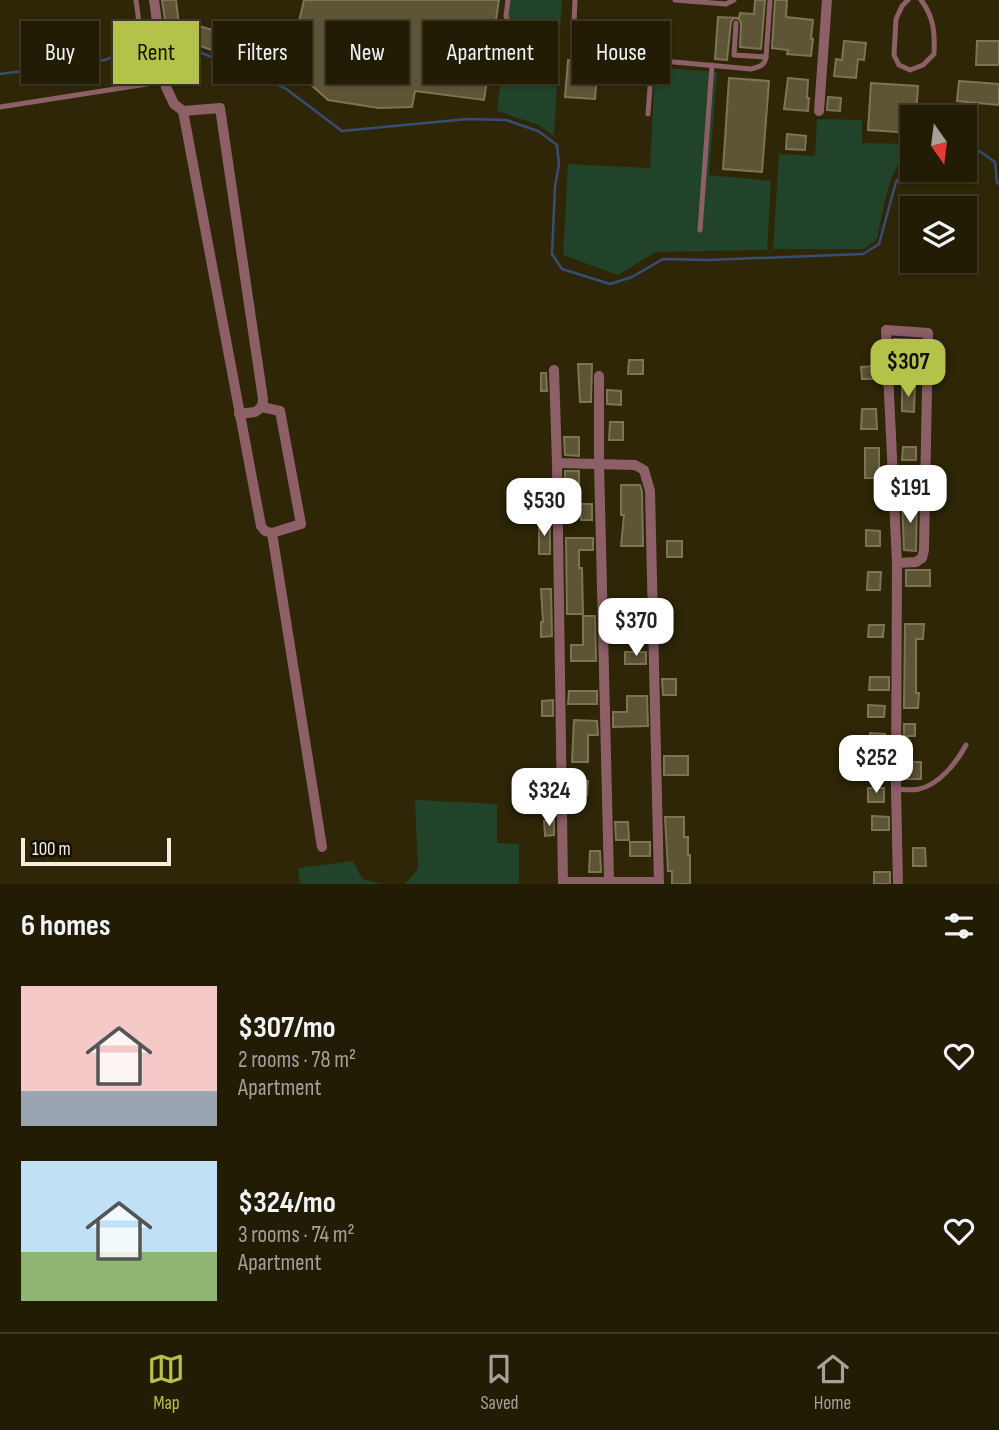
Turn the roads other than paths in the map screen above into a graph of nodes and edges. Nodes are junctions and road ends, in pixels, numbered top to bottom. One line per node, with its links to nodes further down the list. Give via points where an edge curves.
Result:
1 (136, 0): 18 (lane, via 147,84)
2 (154, 0): 19 (street, via 168,94)
3 (508, 0): 11 (lane)
4 (575, 0): 12 (lane)
5 (675, 0): 6 (lane, via 726,4)
6 (734, 0)
7 (770, 0): 14 (lane)
8 (827, 0): 20 (street)
9 (908, 0): 10 (lane, via 895,19 894,55 899,65 910,70 934,54 932,17)
10 (921, 0)
11 (507, 21)
12 (574, 21)
13 (736, 23): 14 (lane, via 734,55)
14 (766, 57): 16 (lane, via 763,64 751,69)
15 (670, 62): 16 (lane)
16 (712, 65): 22 (lane)
17 (650, 84): 21 (lane)
18 (0, 107)
19 (183, 111): 25 (street, via 220,108); 26 (street)
20 (818, 111)
21 (648, 114)
22 (700, 230)
23 (554, 370): 27 (street)
24 (599, 376): 28 (street)
25 (262, 407): 26 (street); 29 (street, via 280,411 301,524)
26 (239, 414): 29 (street, via 261,526)
27 (557, 463): 28 (street); 35 (street)
28 (598, 463): 34 (street); 36 (street, via 635,465 644,470 650,491)
29 (272, 533): 33 (street)
30 (897, 564): 30 (street, via 916,562 924,550 928,333 886,330); 32 (street)
31 (967, 745): 32 (lane, via 958,761 928,785)
32 (896, 789): 37 (street)
33 (323, 847)
34 (609, 881): 35 (street); 36 (street)
35 (563, 883)
36 (659, 883)
37 (898, 884)

